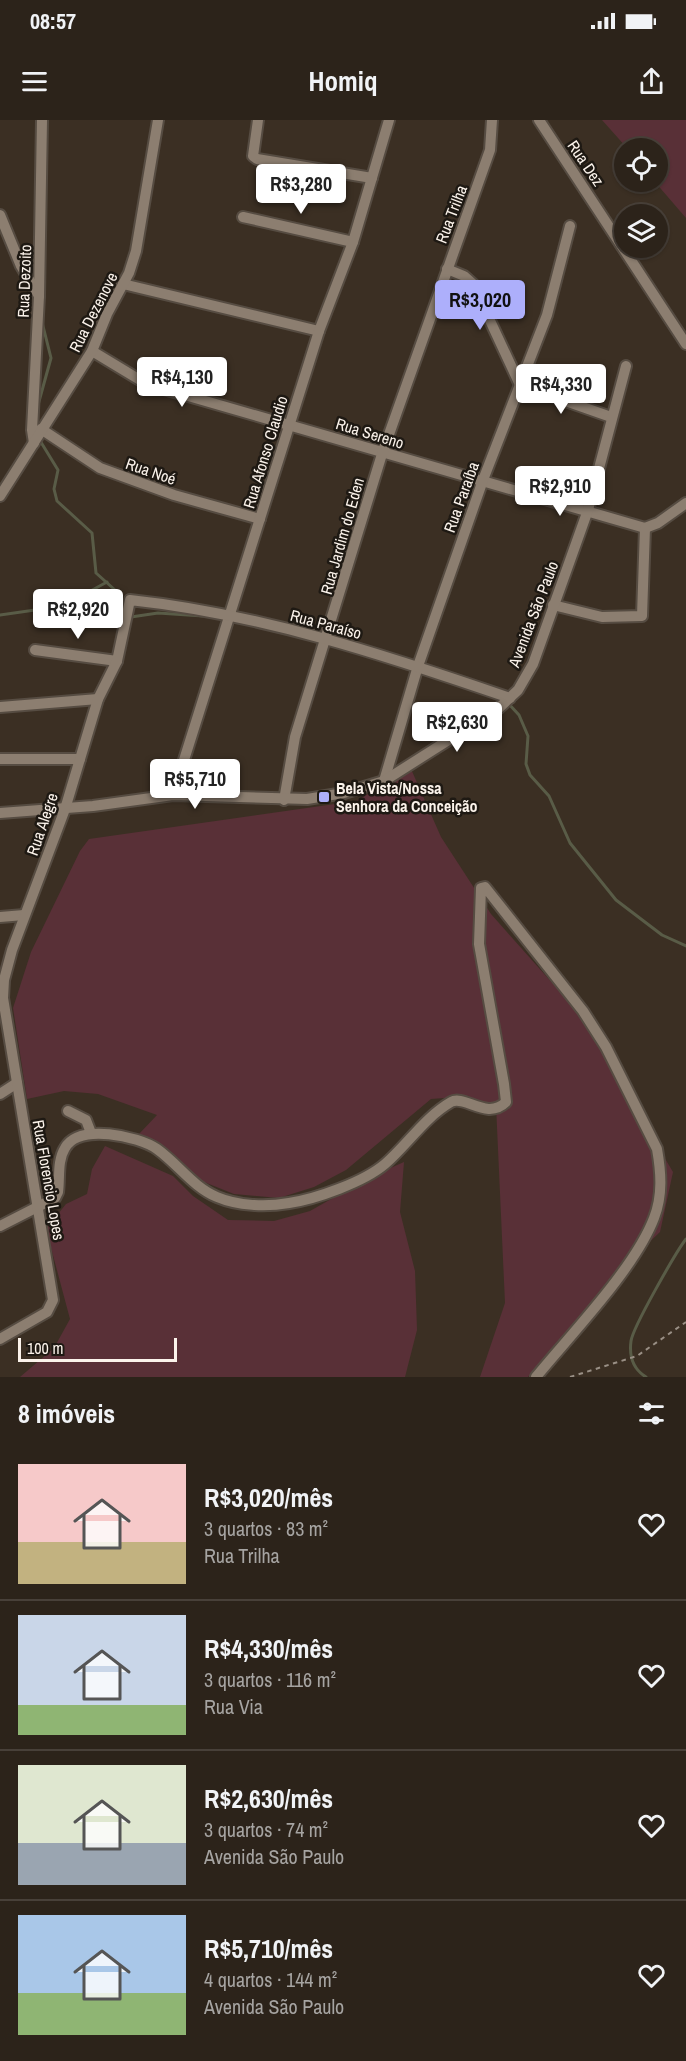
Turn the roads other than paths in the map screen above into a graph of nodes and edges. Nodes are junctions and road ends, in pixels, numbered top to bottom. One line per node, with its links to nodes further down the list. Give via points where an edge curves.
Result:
1 (42, 120): 14 (street, Rua Dezoito)
2 (158, 120): 13 (street, Rua Dezenove, via 135,257)
3 (258, 120): 7 (street, via 252,150 257,159)
4 (389, 120): 7 (street, Rua Afonso Claudio)
5 (492, 120): 12 (street, Rua Trilha, via 490,150)
6 (539, 120): 16 (street, Rua Dez)
7 (372, 178): 11 (street, Rua Afonso Claudio)
8 (0, 215): 14 (street, via 21,266)
9 (243, 217): 11 (street)
10 (570, 226): 19 (street, Rua Paraíba, via 547,315)
11 (353, 242): 15 (street, Rua Afonso Claudio)
12 (447, 269): 19 (street, via 473,284); 24 (street, Rua Trilha)
13 (123, 285): 15 (street); 17 (street, Rua Dezenove)
14 (39, 296): 23 (street, Rua Dezoito)
15 (319, 331): 21 (street, Rua Afonso Claudio)
16 (686, 344)
17 (92, 351): 21 (street, Rua Sereno, via 148,383); 22 (street, Rua Dezenove)
18 (626, 366): 20 (street, Avenida São Paulo)
19 (520, 386): 20 (street); 25 (street, Rua Paraíba)
20 (611, 417): 28 (street, Avenida São Paulo)
21 (290, 424): 24 (street, Rua Sereno); 29 (street, Rua Afonso Claudio)
22 (41, 429): 23 (street, Rua Dezenove); 29 (street, Rua Noé, via 100,468 174,495)
23 (34, 443): 26 (street, Rua Dezenove)
24 (382, 454): 25 (street, Rua Sereno); 34 (street, Rua Jardim do Eden)
25 (483, 480): 28 (street, Rua Sereno); 37 (street, Rua Paraíba)
26 (0, 496)
27 (686, 503): 30 (street)
28 (588, 510): 30 (street, Rua Sereno); 32 (street, Avenida São Paulo)
29 (260, 519): 33 (street, Rua Afonso Claudio)
30 (645, 528): 32 (street, via 642,616 602,617)
31 (130, 600): 33 (street, Rua Paraíso); 36 (street, Rua Alegre)
32 (553, 605): 38 (street, Avenida São Paulo, via 532,664 522,685)
33 (230, 615): 34 (street, Rua Paraíso); 44 (street, Rua Afonso Claudio)
34 (327, 638): 37 (street, Rua Paraíso); 45 (street, Rua Jardim do Eden, via 295,737)
35 (35, 650): 36 (street)
36 (117, 661): 39 (street, Rua Alegre)
37 (418, 666): 38 (street, Rua Paraíso); 43 (street, Rua Paraíba)
38 (510, 698): 43 (street, Avenida São Paulo)
39 (98, 699): 40 (street); 42 (street, Rua Alegre)
40 (0, 707)
41 (0, 759): 42 (street)
42 (80, 759): 46 (street, Rua Alegre)
43 (384, 781): 45 (street, Avenida São Paulo, via 333,795)
44 (173, 795): 45 (street, Avenida São Paulo); 46 (street, Avenida São Paulo)
45 (284, 800)
46 (64, 809): 47 (street, Avenida São Paulo); 48 (street, Rua Alegre)
47 (0, 813)
48 (24, 915): 49 (street); 50 (street, Rua Alegre, via 6,969)
49 (0, 917)
50 (2, 999): 51 (street, Rua Florencio Lopes)
51 (17, 1083): 52 (street); 55 (street, Rua Florencio Lopes)
52 (0, 1094)
53 (68, 1111): 54 (street, via 86,1120)
54 (91, 1133): 55 (street, via 66,1144 60,1160 57,1195); 58 (street, via 128,1138 156,1148 205,1191 220,1198 269,1205 308,1198 365,1177 384,1166 452,1101 460,1100 481,1109 503,1105 504,1084 478,944 481,888 487,888 583,1011 606,1047 657,1149 660,1166 659,1200 643,1240)
55 (38, 1205): 56 (street); 57 (street, Rua Florencio Lopes, via 52,1304 44,1314)
56 (0, 1226)
57 (0, 1339)
58 (536, 1377)

